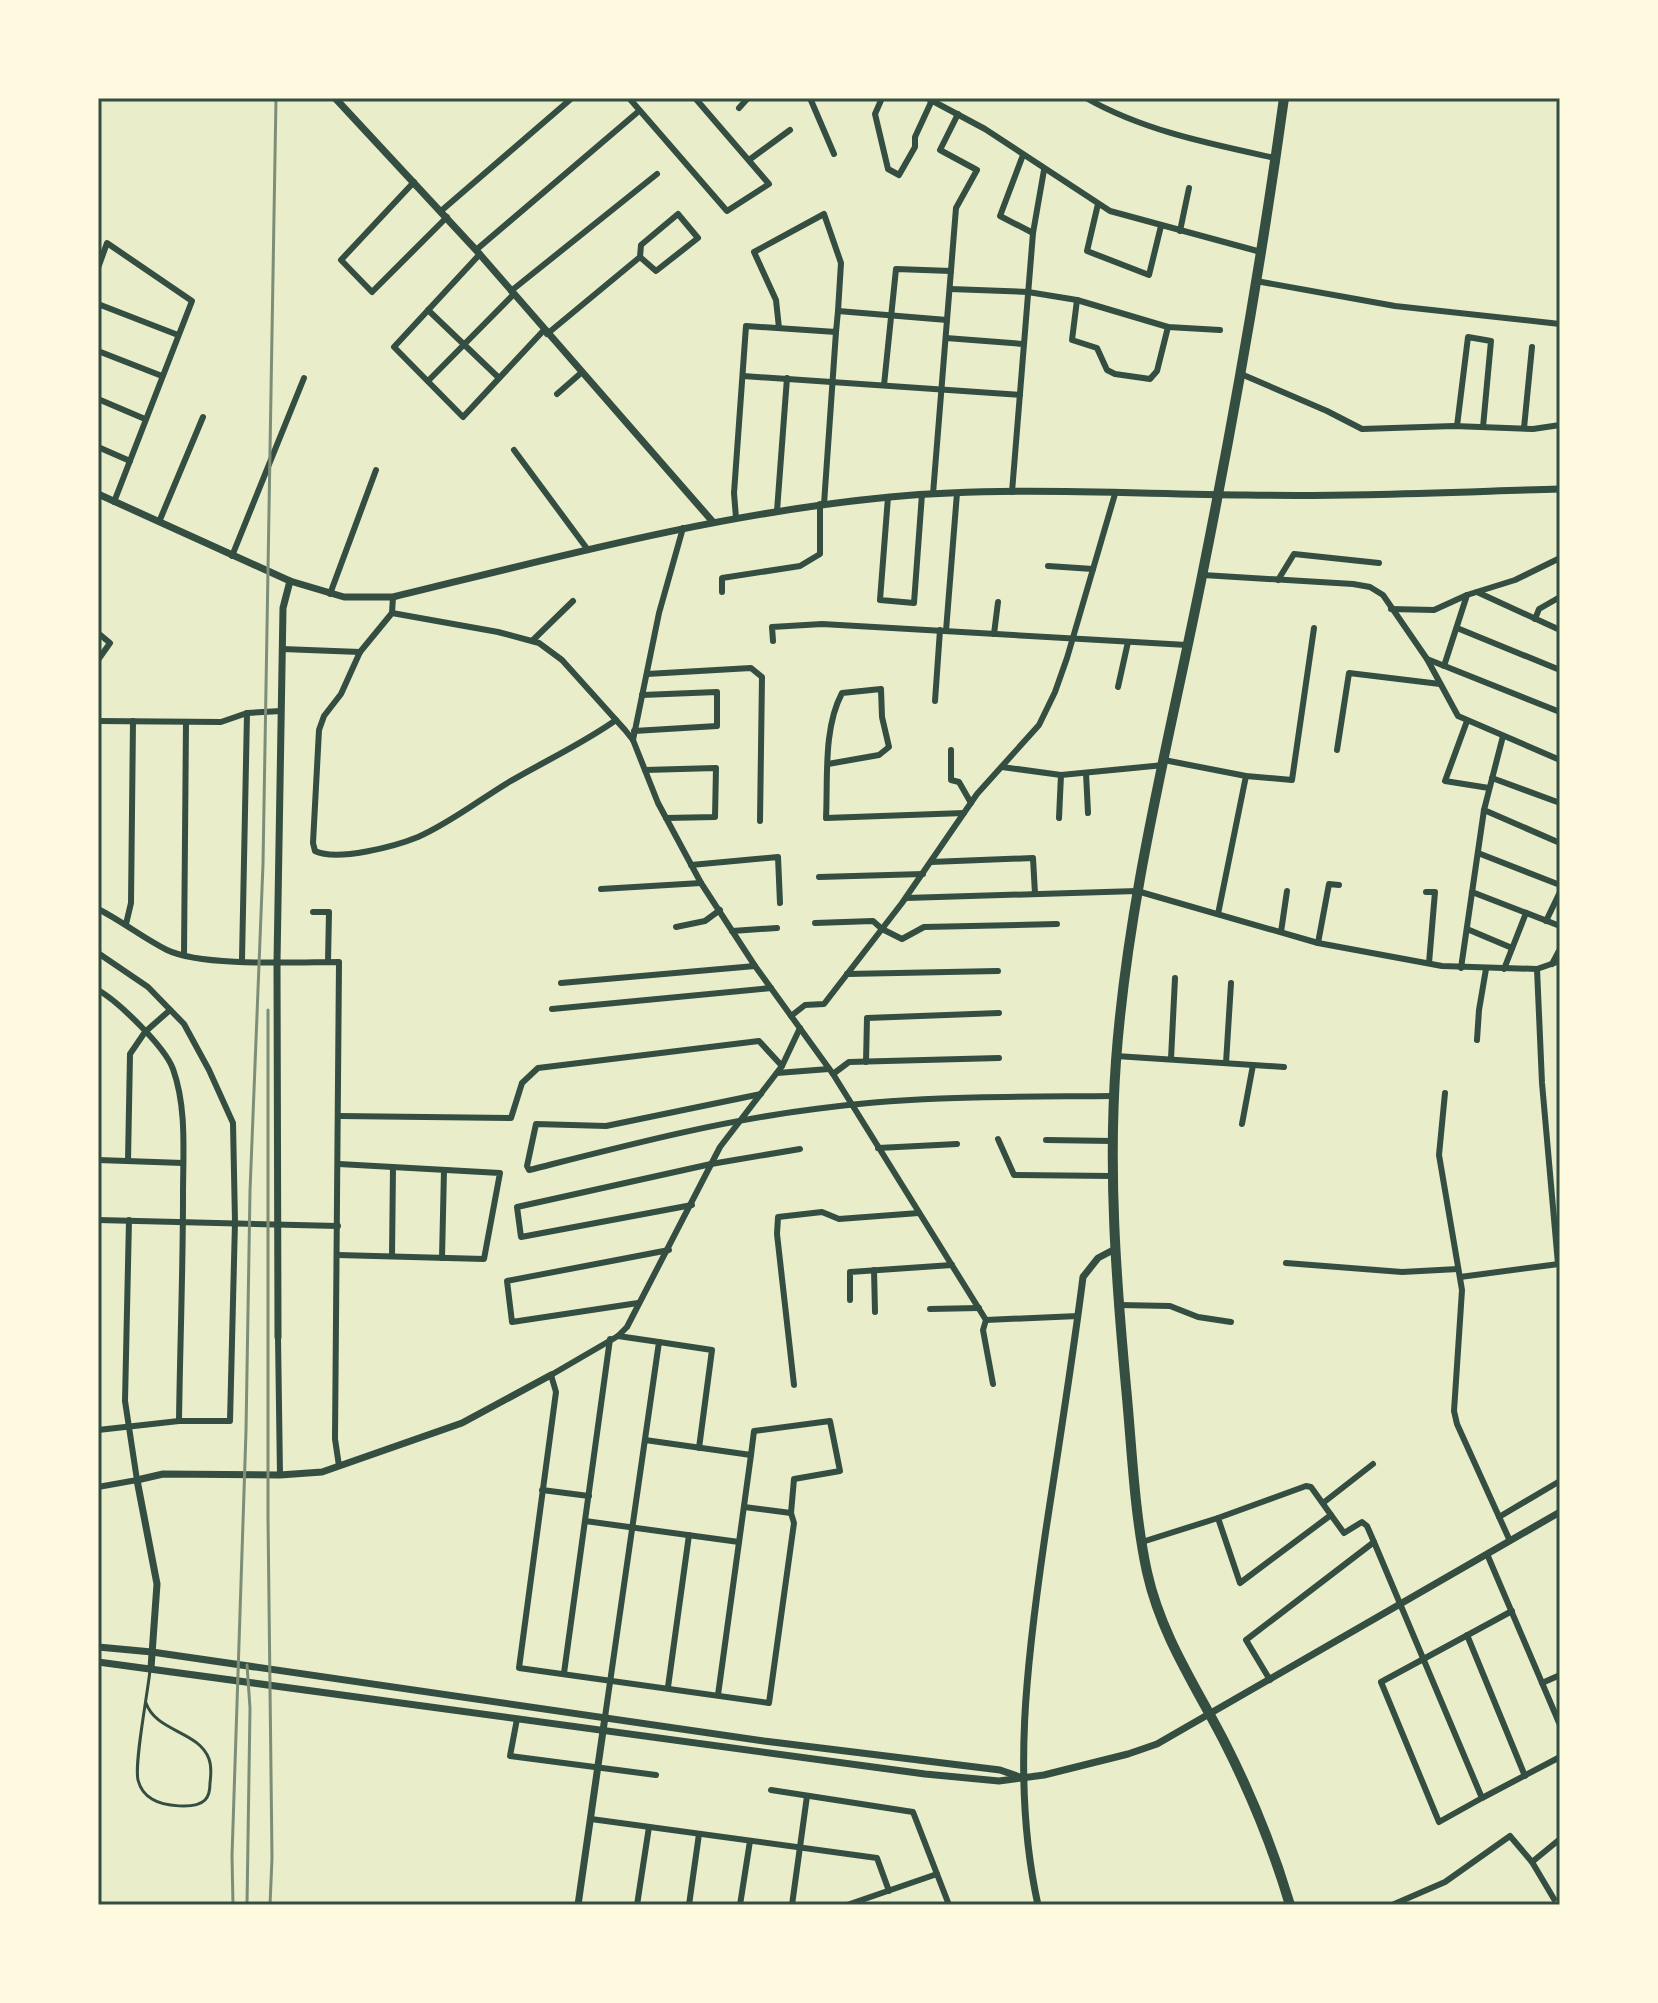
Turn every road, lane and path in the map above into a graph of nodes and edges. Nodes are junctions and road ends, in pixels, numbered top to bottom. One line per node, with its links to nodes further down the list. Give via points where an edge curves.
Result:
1 (335, 98): 21 (street)
2 (572, 98): 24 (street)
3 (629, 98): 12 (street)
4 (695, 98): 18 (street)
5 (748, 98): 11 (street)
6 (810, 98): 15 (street)
7 (882, 98): 10 (street, via 875,114 888,169 899,175)
8 (1086, 98): 17 (street, via 1184,138)
9 (1284, 98): 17 (highway)
10 (931, 99): 13 (street)
11 (739, 108)
12 (639, 111): 18 (street, via 727,211 769,184); 28 (street)
13 (958, 114): 16 (street); 32 (street, via 940,150 977,170 956,208)
14 (790, 130): 18 (street)
15 (834, 154)
16 (1023, 155): 19 (street); 27 (street, via 1000,216)
17 (1275, 158): 29 (highway)
18 (749, 160)
19 (1044, 170): 23 (street); 27 (street)
20 (657, 174): 35 (street)
21 (414, 182): 24 (street); 24 (street, via 341,260 372,292)
22 (1189, 188): 26 (street)
23 (1098, 204): 25 (street); 25 (street, via 1087,251 1149,275)
24 (444, 214): 28 (street)
25 (1161, 226): 26 (street)
26 (1180, 231): 29 (street)
27 (1033, 233): 36 (street)
28 (478, 252): 35 (street); 39 (street)
29 (1261, 252): 33 (highway)
30 (640, 257): 30 (street, via 641,245 678,214 698,238 656,271); 47 (street)
31 (98, 268): 49 (street, via 107,243 192,301)
32 (951, 271): 34 (street); 41 (street, via 896,269)
33 (1256, 281): 43 (street, via 1395,306); 56 (highway)
34 (950, 289): 36 (street); 42 (street)
35 (512, 292): 47 (street); 51 (street)
36 (1028, 292): 37 (street); 52 (street)
37 (1077, 300): 44 (street); 44 (street, via 1072,340 1097,348 1107,370 1115,374 1150,379)
38 (98, 304): 49 (street)
39 (428, 310): 51 (street); 62 (street, via 394,347)
40 (838, 311): 41 (street); 45 (street, via 841,263 824,214 754,252 776,300); 48 (street)
41 (891, 315): 42 (street); 64 (street)
42 (947, 320): 50 (street)
43 (1560, 324)
44 (1168, 327): 46 (street)
45 (779, 328): 48 (street); 58 (street, via 746,326)
46 (1220, 330)
47 (546, 332): 55 (street); 60 (street)
48 (836, 332): 63 (street)
49 (178, 335): 57 (street)
50 (946, 338): 52 (street); 65 (street)
51 (464, 344): 60 (street); 62 (street)
52 (1023, 344): 67 (street)
53 (1532, 347): 74 (street)
54 (98, 351): 57 (street)
55 (581, 373): 66 (street); 93 (street)
56 (1241, 374): 72 (street, via 1362,429); 86 (highway)
57 (162, 376): 70 (street)
58 (743, 376): 61 (street); 91 (street)
59 (304, 378): 96 (street)
60 (499, 378): 62 (street, via 463,417)
61 (787, 378): 63 (street); 90 (street)
62 (428, 381)
63 (833, 382): 64 (street); 89 (street)
64 (884, 385): 65 (street)
65 (942, 390): 67 (street); 84 (street)
66 (557, 394)
67 (1020, 395): 80 (street)
68 (98, 399): 70 (street)
69 (203, 417): 92 (street)
70 (145, 419): 77 (street)
71 (1560, 425): 74 (street)
72 (1457, 426): 73 (street); 73 (street, via 1468,337 1491,341)
73 (1483, 427): 74 (street)
74 (1524, 428)
75 (98, 447): 77 (street)
76 (514, 450): 95 (street)
77 (130, 461): 88 (street)
78 (376, 470): 106 (street)
79 (1560, 489): 86 (street)
80 (1012, 492): 81 (street); 85 (street)
81 (957, 493): 84 (street); 117 (street)
82 (98, 494): 88 (street)
83 (922, 494): 84 (street); 87 (street); 87 (street, via 914,603 880,600)
84 (933, 494)
85 (1115, 494): 86 (street); 100 (street)
86 (1217, 494): 101 (highway)
87 (888, 497): 89 (street)
88 (114, 502): 92 (street)
89 (822, 504): 90 (street); 104 (street, via 820,554 800,566 722,578)
90 (777, 511): 91 (street)
91 (736, 518): 93 (street)
92 (159, 522): 96 (street)
93 (713, 522): 94 (street)
94 (683, 528): 95 (street); 132 (street)
95 (588, 550): 108 (street)
96 (232, 556): 103 (street)
97 (1560, 558): 105 (street)
98 (1379, 563): 102 (street, via 1294,554)
99 (1048, 566): 100 (street)
100 (1093, 569): 121 (street)
101 (1203, 575): 102 (street); 125 (highway)
102 (1278, 580): 112 (street, via 1370,587)
103 (290, 581): 106 (street); 126 (street)
104 (722, 592)
105 (1477, 592): 107 (street); 114 (street)
106 (330, 594): 108 (street)
107 (1467, 595): 112 (street, via 1434,610); 116 (street)
108 (393, 597): 113 (street)
109 (1560, 597): 114 (street, via 1539,609)
110 (573, 601): 122 (street)
111 (998, 602): 120 (street)
112 (1391, 609): 128 (street)
113 (392, 613): 122 (street); 127 (street)
114 (1535, 619): 118 (street)
115 (1314, 628): 156 (street, via 1292,780)
116 (1457, 628): 130 (street); 131 (street)
117 (943, 630): 120 (street); 123 (street, via 772,627); 136 (street)
118 (1560, 630)
119 (98, 633): 129 (street, via 110,643)
120 (994, 634): 121 (street)
121 (1072, 640): 124 (street); 152 (street, via 1039,725)
122 (532, 641): 140 (street, via 562,660)
123 (773, 641)
124 (1128, 642): 125 (street); 134 (street)
125 (1187, 645): 150 (highway)
126 (282, 649): 127 (street); 137 (street)
127 (360, 652): 140 (street, via 319,730 313,843 322,854 351,854 419,836)
128 (1427, 659): 130 (street); 133 (street)
129 (98, 660)
130 (1444, 666): 138 (street)
131 (1560, 670)
132 (647, 674): 135 (street); 166 (street, via 751,668 762,677)
133 (1440, 684): 143 (street, via 1458,716); 148 (street, via 1349,673)
134 (1118, 687)
135 (642, 695): 145 (street); 145 (street, via 717,692 717,726)
136 (935, 701)
137 (281, 711): 139 (street); 207 (street)
138 (1560, 712)
139 (247, 713): 144 (street, via 221,722); 206 (street)
140 (616, 720): 145 (street)
141 (98, 721): 142 (street)
142 (133, 721): 144 (street); 192 (street, via 131,903)
143 (1467, 721): 146 (street); 158 (street, via 1445,781)
144 (186, 722): 205 (street)
145 (634, 736): 153 (street)
146 (1503, 736): 149 (street); 157 (street)
147 (951, 750): 159 (street, via 951,780 959,782)
148 (1337, 750)
149 (1560, 760)
150 (1164, 763): 154 (street); 156 (street); 177 (highway)
151 (828, 764): 151 (street, via 833,711 842,693 881,689 889,747 879,755); 162 (street, via 826,818)
152 (1002, 767): 155 (street); 159 (street)
153 (645, 770): 164 (street); 164 (street, via 716,768 715,817)
154 (1086, 773): 155 (street); 163 (street)
155 (1061, 775): 165 (street)
156 (1246, 776): 189 (street)
157 (1492, 778): 158 (street); 160 (street)
158 (1489, 788): 161 (street)
159 (971, 803): 162 (street)
160 (1560, 803)
161 (1484, 810): 167 (street); 168 (street)
162 (964, 813): 169 (street)
163 (1088, 813)
164 (666, 818): 170 (street)
165 (1059, 818)
166 (760, 821)
167 (1560, 843)
168 (1478, 853): 175 (street); 180 (street)
169 (931, 862): 171 (street); 182 (street, via 1033,858)
170 (691, 865): 173 (street); 184 (street, via 778,857)
171 (923, 874): 172 (street); 183 (street)
172 (819, 877)
173 (701, 883): 176 (street); 186 (street)
174 (1339, 885): 201 (street, via 1329,884)
175 (1560, 885)
176 (601, 889)
177 (1137, 891): 182 (street); 189 (street); 230 (highway)
178 (1287, 891): 200 (street)
179 (1426, 892): 210 (street, via 1435,892)
180 (1472, 892): 188 (street); 198 (street)
181 (1560, 892): 190 (street)
182 (1035, 894): 183 (street)
183 (906, 898): 197 (street)
184 (780, 903)
185 (98, 909): 192 (street)
186 (720, 910): 195 (street, via 705,921); 199 (street)
187 (313, 912): 208 (street, via 329,912)
188 (1526, 913): 190 (street); 202 (street)
189 (1218, 914): 200 (street)
190 (1546, 921): 194 (street)
191 (815, 923): 197 (street, via 873,921)
192 (126, 924): 205 (street)
193 (1057, 924): 197 (street, via 924,927 902,939)
194 (1560, 926)
195 (676, 927)
196 (777, 928): 199 (street)
197 (882, 929): 217 (street)
198 (1467, 929): 202 (street); 212 (street)
199 (732, 931): 211 (street)
200 (1281, 932): 201 (street)
201 (1318, 943): 210 (street)
202 (1512, 948): 214 (street)
203 (1560, 949): 209 (street)
204 (98, 953): 224 (street, via 148,987)
205 (184, 955): 206 (street)
206 (242, 960): 207 (street)
207 (277, 962): 208 (street); 267 (street)
208 (328, 962): 244 (street, via 339,962)
209 (1556, 962): 215 (street)
210 (1429, 963): 212 (street)
211 (755, 966): 219 (street); 221 (street)
212 (1461, 968): 213 (street)
213 (1486, 969): 214 (street); 229 (street)
214 (1504, 969): 215 (street)
215 (1537, 969): 275 (street)
216 (998, 971): 217 (street)
217 (847, 974): 226 (street, via 824,1004 805,1005)
218 (1175, 978): 232 (street)
219 (561, 983)
220 (1231, 983): 234 (street)
221 (771, 988): 223 (street); 226 (street)
222 (98, 990): 228 (street)
223 (552, 1009)
224 (170, 1010): 228 (street); 266 (street, via 203,1058 233,1123)
225 (999, 1013): 233 (street, via 867,1018)
226 (791, 1016): 227 (street)
227 (800, 1028): 236 (street); 238 (street)
228 (145, 1032): 254 (street, via 130,1054); 255 (street, via 170,1061 180,1094)
229 (1477, 1040)
230 (1116, 1056): 232 (street); 242 (highway)
231 (999, 1058): 233 (street)
232 (1171, 1059): 234 (street)
233 (866, 1062): 238 (street, via 849,1062)
234 (1226, 1063): 235 (street)
235 (1253, 1065): 237 (street); 246 (street)
236 (782, 1066): 239 (street); 244 (street, via 759,1041 538,1068 522,1083 511,1118)
237 (1284, 1067)
238 (831, 1072): 239 (street); 243 (street)
239 (776, 1073): 241 (street)
240 (1445, 1093): 278 (street, via 1439,1155)
241 (761, 1094): 245 (street); 245 (street, via 606,1126 536,1124 527,1166 529,1170)
242 (1114, 1096): 243 (street); 249 (highway)
243 (851, 1105): 245 (street); 251 (street)
244 (339, 1116): 256 (street)
245 (741, 1120): 257 (street)
246 (1242, 1124)
247 (998, 1139): 260 (street, via 1014,1175)
248 (1046, 1140): 249 (street)
249 (1113, 1141): 260 (highway)
250 (957, 1144): 251 (street)
251 (878, 1148): 262 (street)
252 (800, 1149): 257 (street)
253 (98, 1160): 254 (street)
254 (128, 1161): 255 (street)
255 (183, 1163): 265 (street)
256 (339, 1164): 258 (street); 268 (street)
257 (711, 1164): 261 (street); 261 (street, via 517,1207 521,1237)
258 (393, 1167): 259 (street); 272 (street)
259 (444, 1170): 273 (street); 273 (street, via 500,1173 484,1259)
260 (1112, 1176): 269 (highway)
261 (692, 1205): 270 (street)
262 (919, 1213): 276 (street); 293 (street, via 778,1217)
263 (98, 1220): 264 (street)
264 (129, 1220): 265 (street); 295 (street)
265 (183, 1221): 266 (street); 294 (street)
266 (235, 1222): 267 (street); 294 (street, via 230,1421)
267 (278, 1223): 268 (street); 288 (street)
268 (338, 1226): 271 (street)
269 (1115, 1249): 281 (highway); 285 (street, via 1098,1258 1083,1277)
270 (669, 1250): 280 (street); 280 (street, via 507,1281 512,1322)
271 (338, 1255): 272 (street); 301 (street)
272 (392, 1256): 273 (street)
273 (442, 1258)
274 (1286, 1263): 278 (street)
275 (1559, 1264): 278 (street)
276 (952, 1265): 277 (street); 282 (street)
277 (874, 1270): 279 (street, via 850,1272); 284 (street)
278 (1459, 1273): 313 (street, via 1454,1411)
279 (850, 1300)
280 (638, 1303): 289 (street, via 627,1327)
281 (1119, 1305): 287 (street, via 1170,1306); 320 (highway)
282 (979, 1308): 283 (street); 286 (street)
283 (930, 1309)
284 (875, 1312)
285 (1078, 1316): 286 (street); 348 (street, via 1035,1601)
286 (986, 1320): 292 (street, via 983,1330)
287 (1231, 1322)
288 (278, 1337): 302 (street)
289 (614, 1337): 290 (street); 291 (street); 307 (street)
290 (659, 1342): 297 (street); 298 (street, via 712,1350)
291 (551, 1375): 301 (street, via 462,1423); 306 (street, via 556,1392)
292 (993, 1384)
293 (794, 1385)
294 (179, 1421): 295 (street)
295 (129, 1425): 296 (street); 303 (street)
296 (98, 1430)
297 (645, 1440): 298 (street); 316 (street)
298 (699, 1448): 299 (street)
299 (751, 1455): 309 (street); 311 (street, via 754,1431 830,1421 840,1471 794,1479)
300 (1373, 1464): 308 (street)
301 (339, 1466): 302 (street)
302 (280, 1475): 303 (street, via 163,1474)
303 (137, 1480): 305 (street); 327 (street, via 157,1584)
304 (1560, 1481): 313 (street)
305 (98, 1487)
306 (542, 1490): 307 (street); 331 (street, via 519,1668)
307 (589, 1496): 315 (street)
308 (1323, 1503): 312 (street); 314 (street, via 1306,1486)
309 (744, 1507): 311 (street); 319 (street)
310 (1560, 1512): 318 (street)
311 (791, 1513): 337 (street, via 794,1523 769,1703)
312 (1331, 1515): 314 (street, via 1240,1583); 321 (street, via 1344,1533 1362,1522)
313 (1499, 1517): 318 (street)
314 (1218, 1518): 320 (street)
315 (585, 1521): 316 (street); 331 (street)
316 (632, 1527): 317 (street); 333 (street)
317 (689, 1535): 319 (street); 336 (street)
318 (1510, 1541): 322 (street)
319 (739, 1542): 337 (street)
320 (1142, 1542): 339 (highway, via 1163,1625)
321 (1374, 1542): 323 (street); 334 (street, via 1246,1640)
322 (1487, 1554): 323 (street); 324 (street)
323 (1401, 1604): 328 (street); 334 (street)
324 (1512, 1611): 325 (street); 335 (street)
325 (1467, 1635): 328 (street); 347 (street)
326 (98, 1647): 327 (street)
327 (152, 1652): 330 (street); 340 (street)
328 (1425, 1658): 351 (street); 351 (street, via 1381,1682 1439,1822)
329 (98, 1662): 330 (street)
330 (151, 1668): 338 (lane); 341 (street)
331 (564, 1673): 333 (street)
332 (1560, 1675): 335 (street)
333 (611, 1680): 336 (street); 340 (street)
334 (1270, 1680): 339 (street)
335 (1542, 1683): 342 (street)
336 (668, 1687): 337 (street)
337 (718, 1695)
338 (146, 1703): 338 (lane, via 157,1720 206,1752 211,1780 202,1803 158,1802 143,1791 137,1775)
339 (1209, 1716): 348 (street, via 1128,1754); 370 (highway, via 1250,1795)
340 (605, 1717): 343 (street); 348 (street)
341 (517, 1719): 343 (street); 345 (street, via 510,1756)
342 (1560, 1725)
343 (603, 1730): 345 (street); 348 (street, via 925,1774 999,1781)
344 (1560, 1757): 347 (street)
345 (598, 1768): 346 (street); 352 (street)
346 (656, 1775)
347 (1525, 1776): 351 (street)
348 (1022, 1777): 369 (street)
349 (771, 1790): 350 (street)
350 (807, 1796): 357 (street); 359 (street, via 913,1812)
351 (1482, 1798)
352 (591, 1819): 353 (street); 362 (street)
353 (649, 1827): 354 (street); 363 (street)
354 (699, 1834): 356 (street); 364 (street)
355 (1560, 1839): 358 (street)
356 (750, 1841): 357 (street); 365 (street)
357 (799, 1848): 360 (street, via 877,1858); 366 (street)
358 (1532, 1862): 361 (street); 371 (street, via 1510,1836 1445,1882)
359 (937, 1874): 360 (street); 368 (street)
360 (889, 1891): 367 (street)
361 (1554, 1899)
362 (578, 1905)
363 (637, 1905)
364 (689, 1905)
365 (740, 1905)
366 (792, 1905)
367 (847, 1905)
368 (949, 1905)
369 (1038, 1905)
370 (1290, 1905)
371 (1392, 1905)

